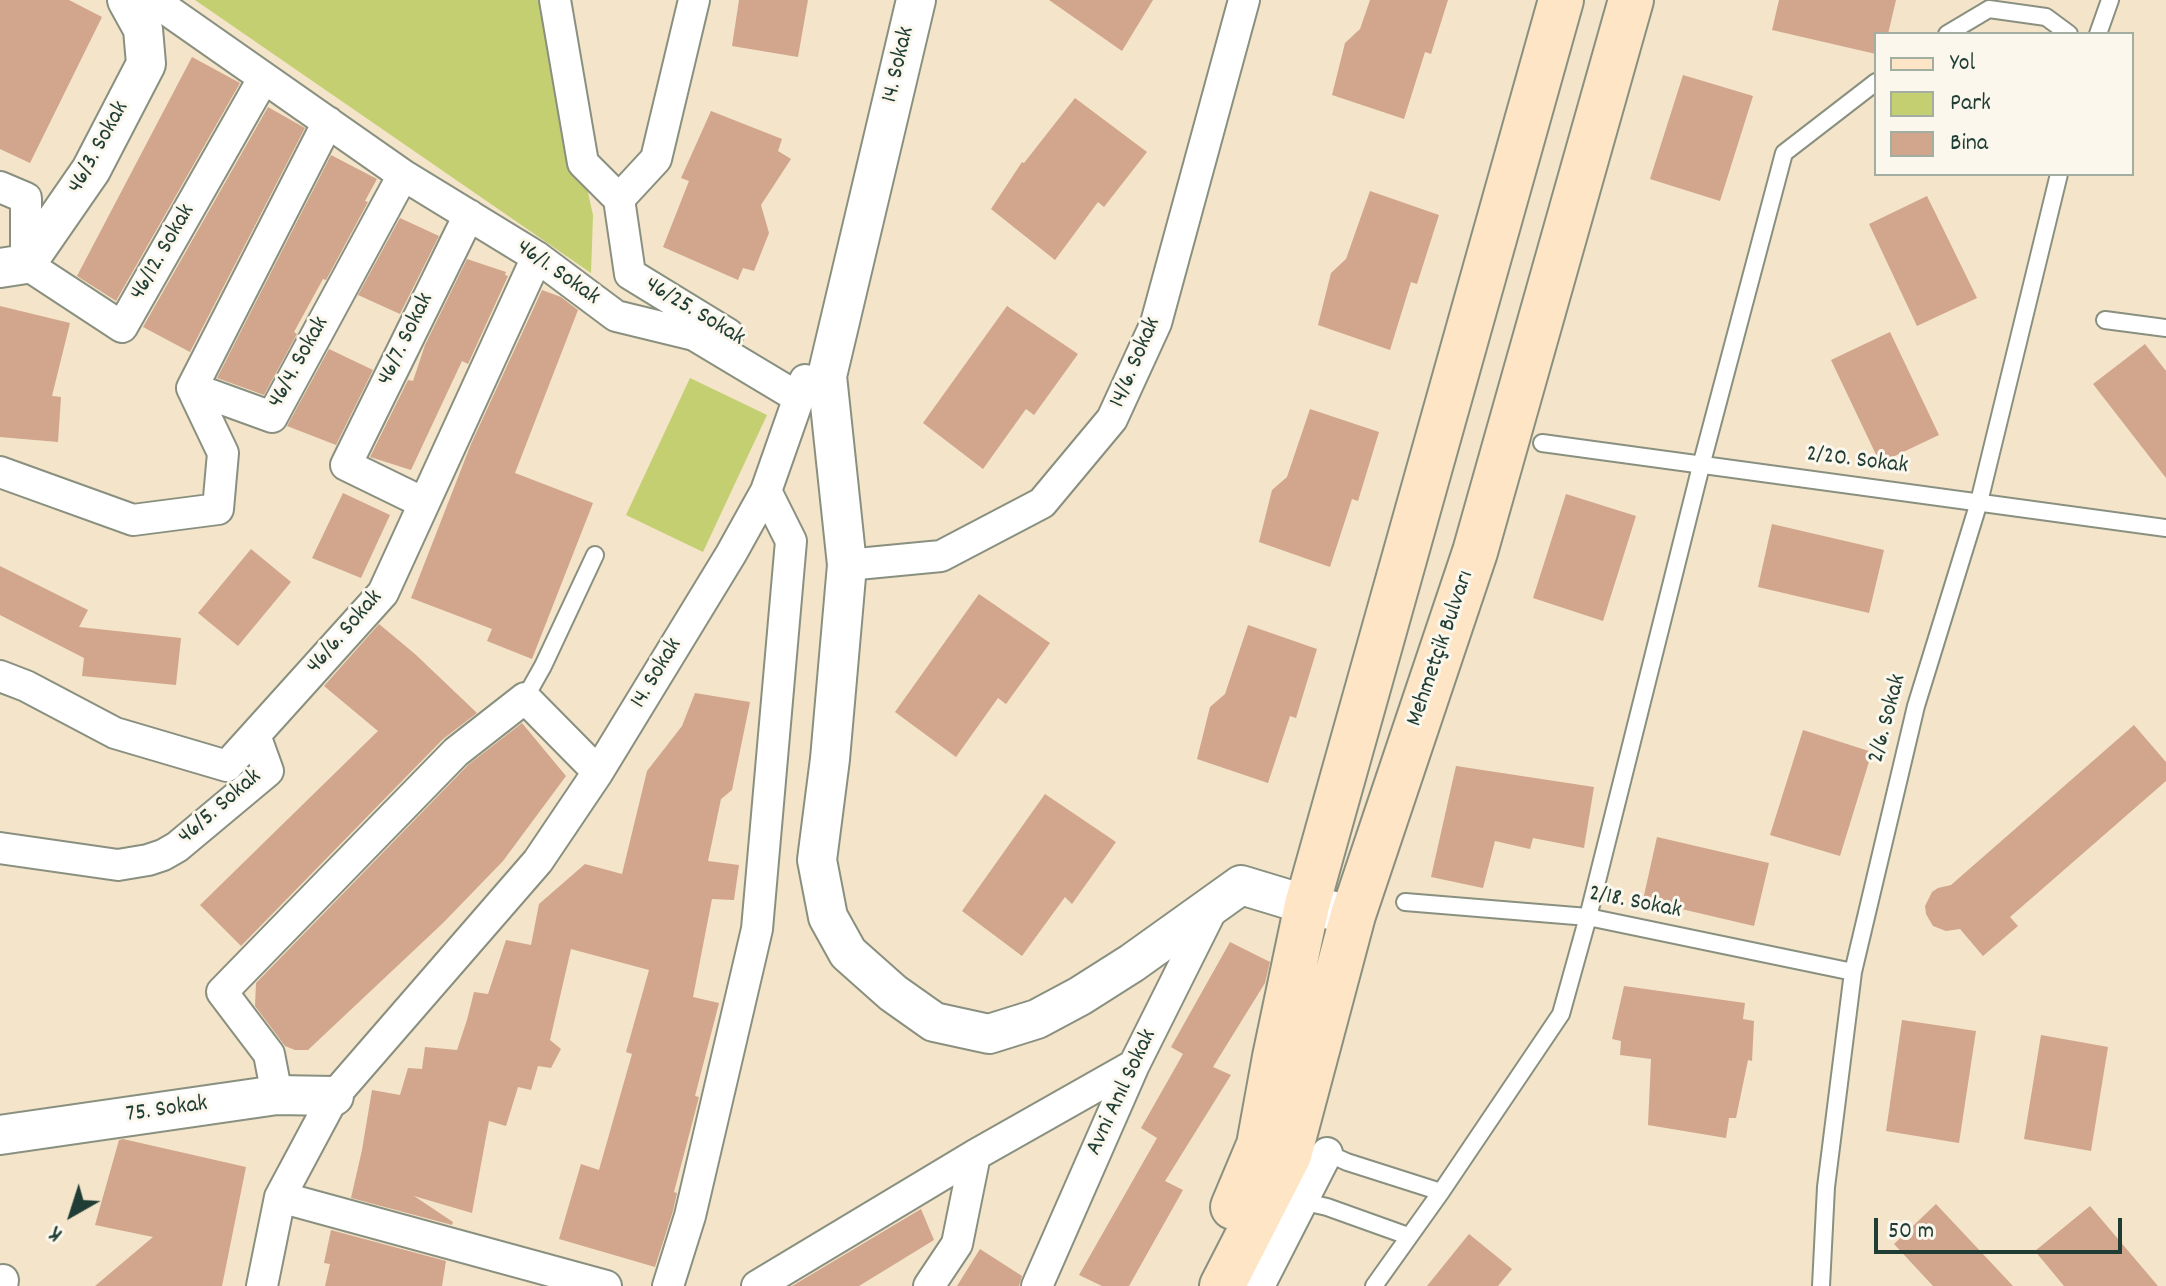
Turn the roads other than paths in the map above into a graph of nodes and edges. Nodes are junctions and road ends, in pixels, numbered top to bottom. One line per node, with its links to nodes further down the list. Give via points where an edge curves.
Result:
1 (127, 0): 22 (street, 46/3. Sokak, via 143,29 146,64 91,170)
2 (153, 0): 13 (street, 46/1. Sokak)
3 (555, 0): 19 (street, via 583,163)
4 (694, 0): 19 (street, via 656,159)
5 (916, 0): 25 (street, 14. Sokak)
6 (1244, 0): 35 (street, 14/6. Sokak, via 1156,323 1112,419 1042,503 941,556)
7 (1561, 0): 43 (main road, Mehmetçik Bulvarı)
8 (1631, 0): 44 (main road, Mehmetçik Bulvarı, via 1475,552)
9 (2110, 0): 12 (lane)
10 (1950, 32): 11 (lane, via 1989,9 2046,17)
11 (2066, 32)
12 (2099, 32)
13 (263, 79): 15 (street, 46/1. Sokak); 22 (street, 46/12. Sokak, via 122,327)
14 (1874, 84): 28 (lane, via 1784,153)
15 (328, 122): 16 (street, 46/1. Sokak); 26 (street)
16 (403, 175): 20 (street, 46/1. Sokak); 26 (street, 46/4. Sokak, via 272,417)
17 (2059, 176): 31 (lane, 2/6. Sokak)
18 (0, 187): 22 (street, via 26,198)
19 (619, 199): 25 (street, 46/25. Sokak, via 630,274)
20 (469, 215): 21 (street, 46/1. Sokak); 32 (street, 46/7. Sokak, via 346,465)
21 (537, 257): 25 (street, 46/1. Sokak, via 616,316 694,335); 32 (street, 46/6. Sokak)
22 (13, 266)
23 (2105, 320): 24 (lane)
24 (2166, 328)
25 (810, 385): 30 (street, 14. Sokak); 35 (street)
26 (192, 388): 29 (street, via 223,453 218,509 133,520)
27 (1542, 443): 28 (lane, 2/20. Sokak)
28 (1701, 466): 31 (lane, 2/20. Sokak); 45 (lane)
29 (0, 472)
30 (766, 491): 39 (street, 14. Sokak); 59 (street, via 791,541 757,929 690,1216)
31 (1979, 502): 33 (lane, 2/20. Sokak); 46 (lane, 2/6. Sokak, via 1916,706)
32 (424, 503): 38 (street, 46/6. Sokak, via 383,593)
33 (2166, 528)
34 (595, 555): 37 (lane)
35 (847, 565): 42 (street, via 817,860 828,917 848,953 934,1022 989,1034 1037,1019 1080,996)
36 (0, 676): 38 (street, 46/6. Sokak, via 115,733 227,766)
37 (525, 698): 39 (street); 48 (street, via 456,752 222,992 269,1054)
38 (255, 735): 40 (street, 46/5. Sokak, via 268,771 163,855 118,865)
39 (598, 772): 49 (street, 14. Sokak, via 538,861)
40 (0, 848)
41 (1405, 902): 45 (lane, 2/18. Sokak)
42 (1215, 903): 43 (street, via 1241,885); 47 (street, Avni Anıl Sokak)
43 (1307, 905): 44 (street); 51 (main road, Mehmetçik Bulvarı, via 1275,1057)
44 (1353, 915): 51 (main road, Mehmetçik Bulvarı)
45 (1588, 917): 46 (lane, 2/18. Sokak); 53 (lane, via 1561,1014)
46 (1853, 972): 67 (lane, 2/6. Sokak, via 1826,1187)
47 (1134, 1065): 52 (street); 62 (street, Avni Anıl Sokak)
48 (277, 1095): 49 (street, 75. Sokak); 50 (street, 75. Sokak)
49 (334, 1096): 54 (street, 14. Sokak)
50 (0, 1135)
51 (1291, 1151): 53 (lane, via 1347,1162); 55 (street); 63 (main road, Mehmetçik Bulvarı); 64 (main road, Mehmetçik Bulvarı)
52 (975, 1155): 60 (street); 61 (street, via 957,1244)
53 (1441, 1192): 56 (lane)
54 (280, 1197): 57 (street, 14. Sokak); 58 (street)
55 (1301, 1201): 56 (lane); 65 (street)
56 (1408, 1236): 66 (lane)
57 (262, 1286)
58 (606, 1286)
59 (668, 1286)
60 (757, 1286)
61 (929, 1286)
62 (1037, 1286)
63 (1198, 1286)
64 (1222, 1286)
65 (1259, 1286)
66 (1374, 1286)
67 (1821, 1286)

